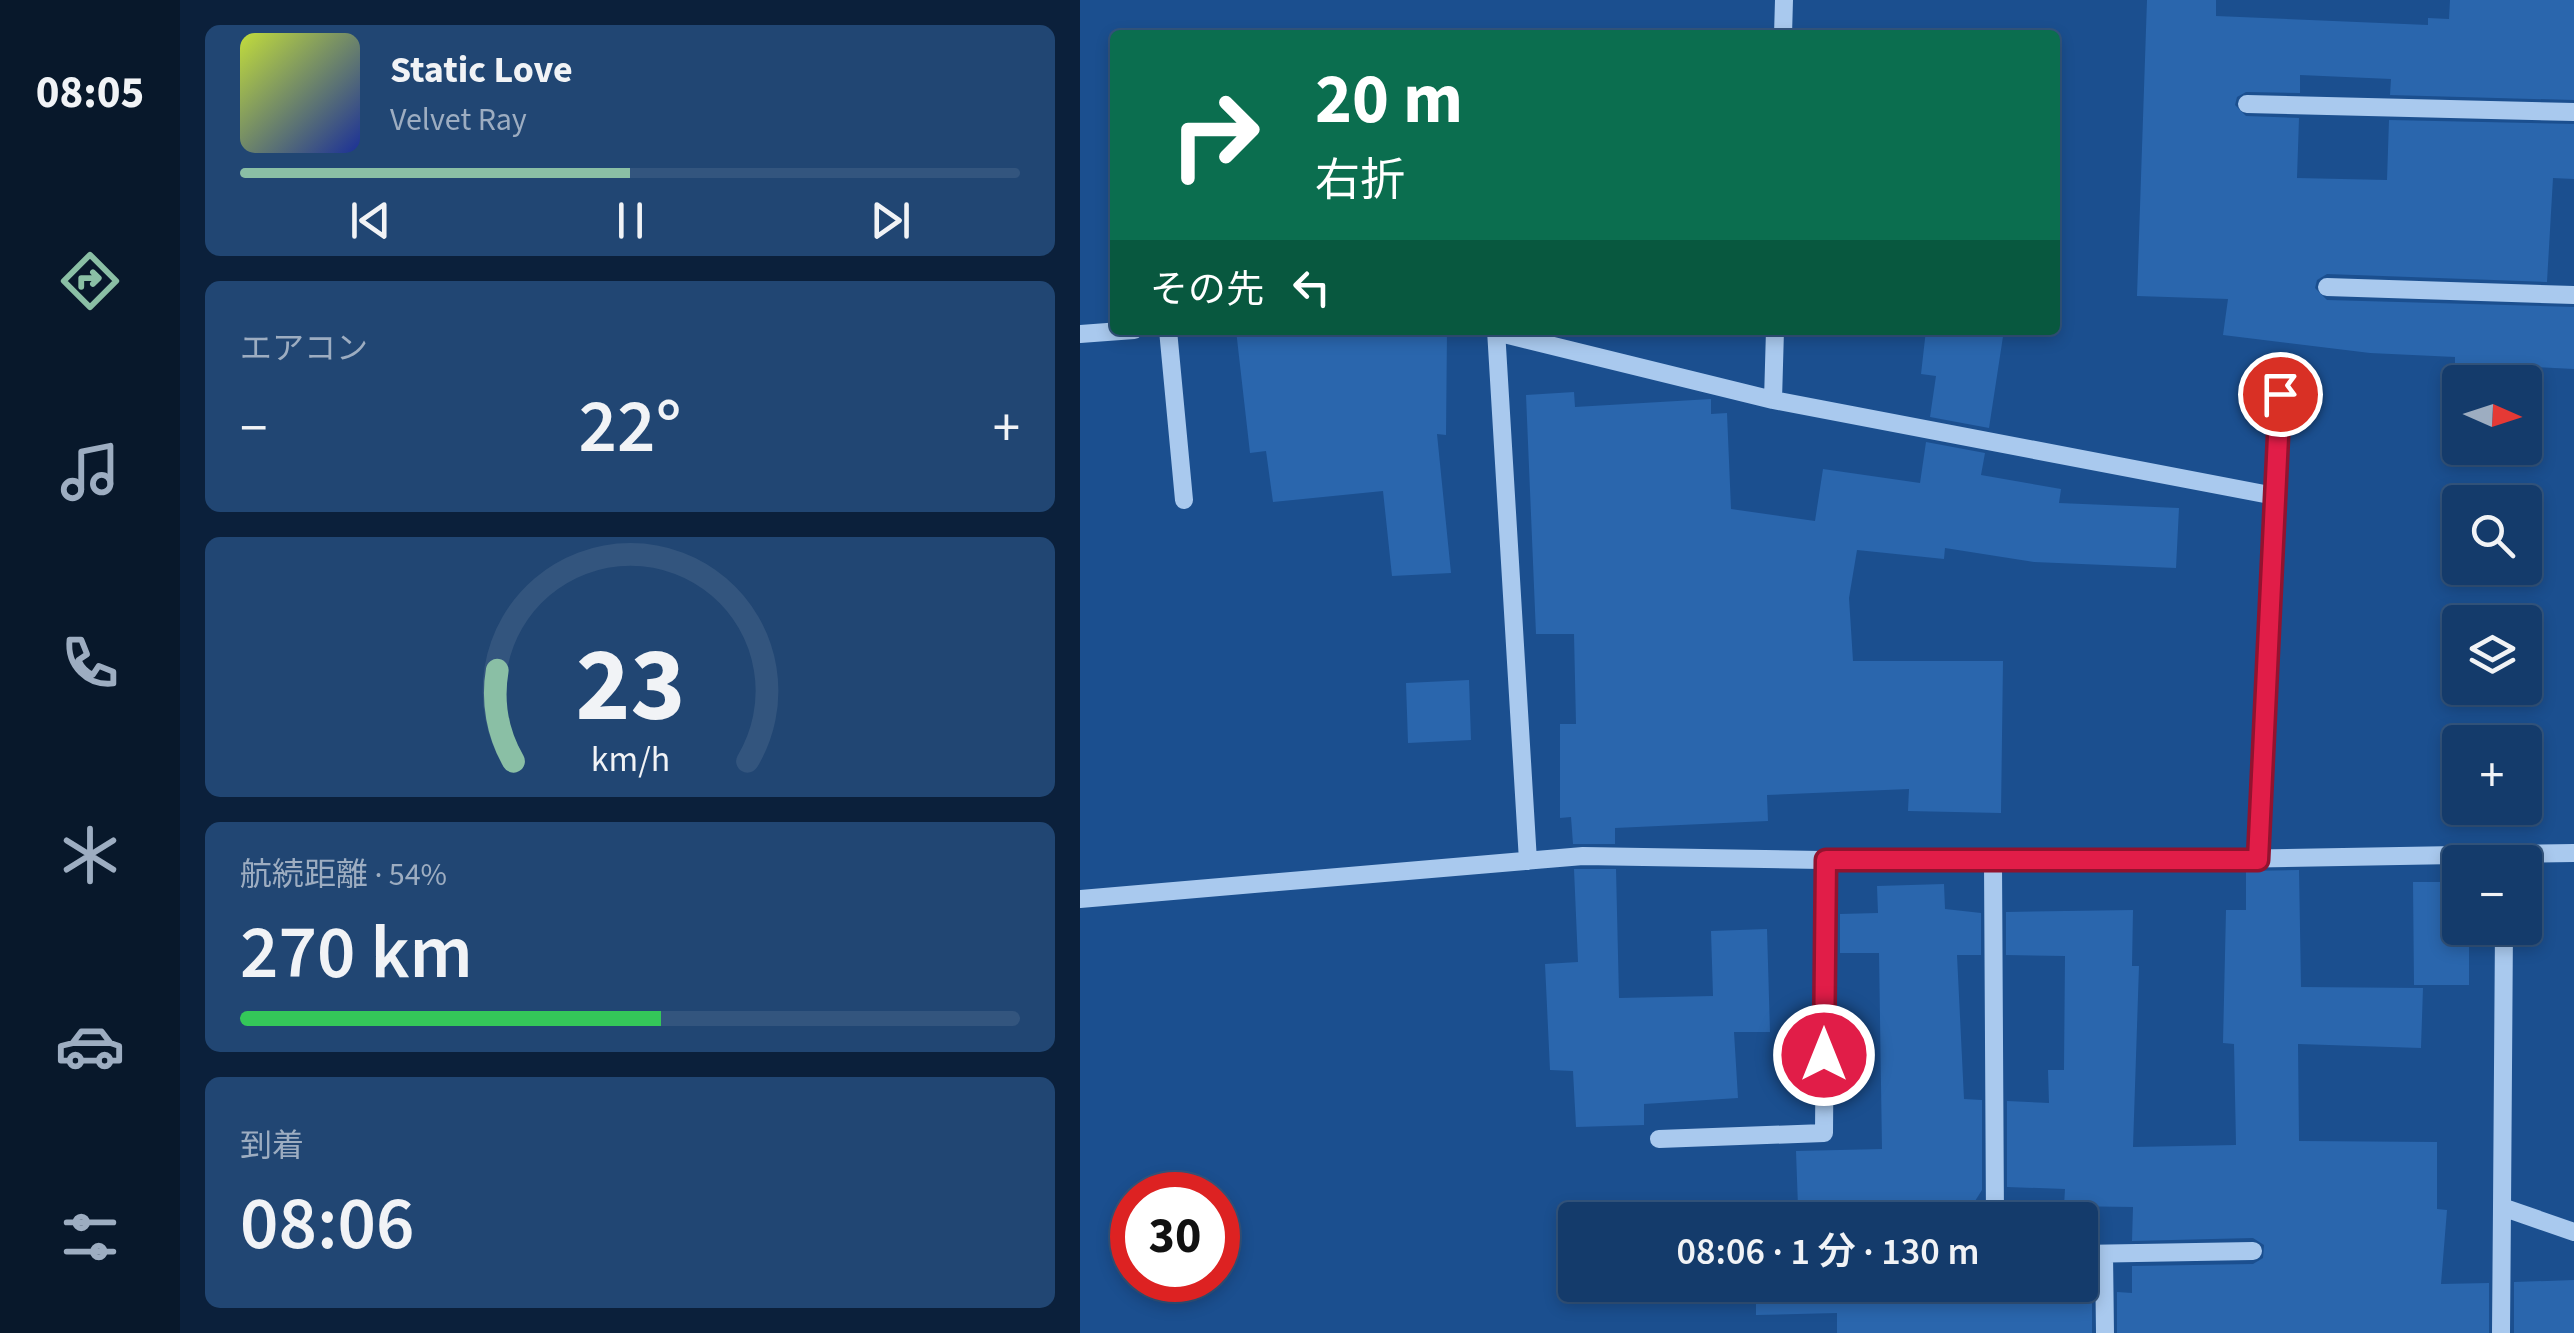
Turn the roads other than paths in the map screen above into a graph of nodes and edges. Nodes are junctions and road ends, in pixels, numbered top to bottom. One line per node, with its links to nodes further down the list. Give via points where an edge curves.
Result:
1 (1784, 0): 2 (street)
2 (1783, 30)
3 (2247, 104): 4 (street)
4 (2574, 112)
5 (2327, 287): 6 (street)
6 (2574, 295)
7 (1110, 332): 8 (street)
8 (1080, 334)
9 (1168, 335): 16 (street)
10 (1496, 335): 22 (street)
11 (1512, 335): 14 (street)
12 (1775, 335): 14 (street)
13 (2280, 394): 15 (street)
14 (1773, 400): 15 (street)
15 (2274, 496): 21 (street)
16 (1184, 500)
17 (2574, 853): 18 (street)
18 (2542, 856)
19 (2442, 859): 21 (street)
20 (1826, 860): 22 (street); 23 (street); 26 (street, via 1824,1133)
21 (2258, 860): 23 (street)
22 (1528, 861): 24 (street)
23 (1993, 863): 27 (street)
24 (1080, 899)
25 (2504, 945): 28 (street)
26 (1659, 1139)
27 (1995, 1202)
28 (2502, 1207): 29 (street); 34 (street)
29 (2574, 1232)
30 (2254, 1251): 32 (street)
31 (2098, 1254): 32 (street)
32 (2104, 1254): 33 (street)
33 (2106, 1333)
34 (2501, 1333)

